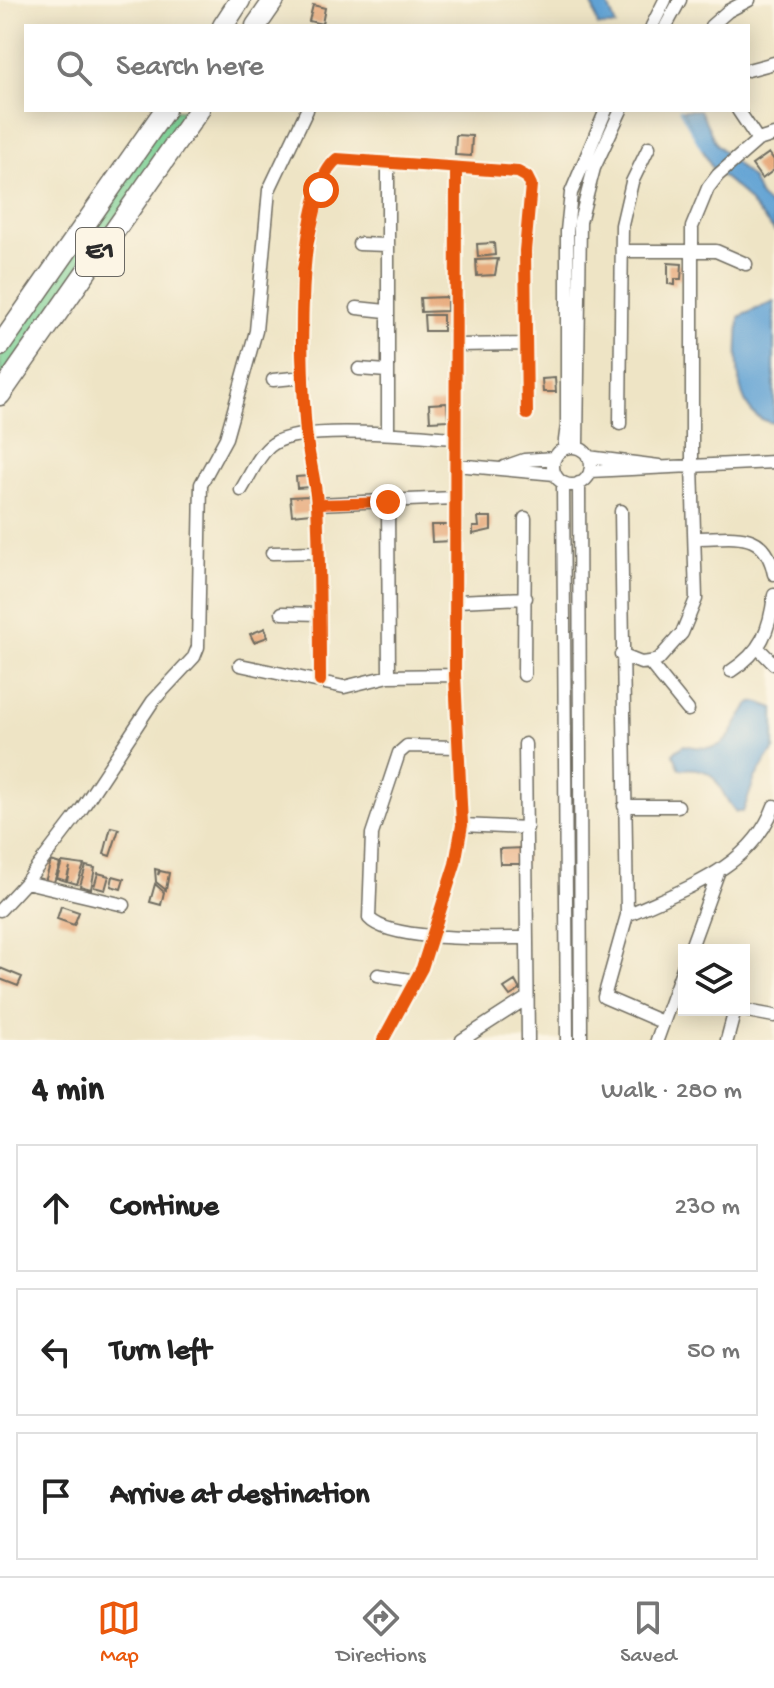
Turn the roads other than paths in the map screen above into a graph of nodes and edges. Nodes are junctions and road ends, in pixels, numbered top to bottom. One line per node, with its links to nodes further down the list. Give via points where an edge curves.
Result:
1 (240, 0): 6 (highway)
2 (274, 0): 7 (highway)
3 (665, 0): 8 (street)
4 (680, 0): 9 (street)
5 (749, 0): 10 (street)
6 (224, 24)
7 (257, 24)
8 (653, 24)
9 (667, 24)
10 (713, 24)
11 (774, 63): 12 (street)
12 (750, 69)
13 (164, 112): 35 (highway, E1)
14 (198, 112): 40 (highway, E1)
15 (306, 112): 90 (street, via 269,190 256,331 226,438 201,484 198,647 153,701)
16 (605, 112): 46 (street, via 571,193)
17 (620, 112): 46 (street, via 594,168 580,222)
18 (739, 112): 20 (street)
19 (774, 135): 20 (street)
20 (758, 140): 29 (street, via 718,175 699,208)
21 (649, 147): 28 (street, via 626,204)
22 (388, 163): 24 (street); 27 (street); 38 (street, via 346,157 330,164 302,269)
23 (540, 168): 25 (street)
24 (456, 169): 25 (street); 34 (street)
25 (527, 177): 33 (street, via 531,185)
26 (359, 244): 27 (street)
27 (387, 245): 32 (street)
28 (622, 251): 29 (street); 42 (street)
29 (690, 252): 30 (street, via 716,251); 49 (street)
30 (746, 264)
31 (357, 308): 32 (street)
32 (386, 311): 37 (street)
33 (526, 344): 34 (street); 41 (street)
34 (457, 345): 45 (street)
35 (0, 346)
36 (359, 369): 37 (street)
37 (387, 371): 44 (street)
38 (304, 377): 39 (street); 43 (street)
39 (273, 380)
40 (0, 395)
41 (527, 414)
42 (620, 424)
43 (306, 434): 44 (street); 56 (street, via 272,444); 59 (street)
44 (388, 434): 45 (street)
45 (456, 438): 50 (street)
46 (565, 451): 47 (street); 52 (street); 54 (street)
47 (588, 457): 51 (street); 53 (street)
48 (774, 462): 49 (street)
49 (692, 464): 51 (street); 62 (street)
50 (456, 465): 52 (street); 57 (street)
51 (659, 466): 53 (street)
52 (504, 467): 54 (street)
53 (590, 471): 55 (street)
54 (559, 479): 55 (street); 108 (street)
55 (579, 483): 109 (street)
56 (241, 490)
57 (454, 498): 58 (street); 68 (street)
58 (388, 502): 59 (street); 79 (street)
59 (317, 504): 63 (street)
60 (621, 511): 72 (street)
61 (525, 518): 67 (street)
62 (696, 538): 65 (street, via 751,538 767,551); 73 (street, via 698,579 691,618 658,660)
63 (318, 552): 64 (street); 70 (street)
64 (272, 553)
65 (774, 574)
66 (774, 595): 71 (street, via 770,625)
67 (526, 598): 68 (street); 78 (street)
68 (457, 601): 77 (street)
69 (282, 613): 70 (street)
70 (319, 614): 80 (street)
71 (759, 649): 74 (street); 76 (street)
72 (621, 655): 73 (street); 84 (street)
73 (649, 662): 81 (street)
74 (774, 664)
75 (240, 665): 80 (street)
76 (731, 671)
77 (455, 675): 79 (street); 83 (street)
78 (524, 675)
79 (389, 676): 80 (street, via 344,687)
80 (320, 681)
81 (688, 710)
82 (525, 744): 88 (street)
83 (458, 747): 87 (street); 94 (street, via 407,746 399,753 372,834 369,918 379,926)
84 (624, 806): 85 (street); 93 (street)
85 (678, 806)
86 (774, 806): 89 (street, via 755,842)
87 (462, 825): 88 (street); 94 (street)
88 (527, 828): 95 (street)
89 (718, 873): 93 (street); 96 (street)
90 (26, 882): 91 (street); 92 (street)
91 (124, 905)
92 (0, 910)
93 (627, 915): 104 (street, via 604,997)
94 (431, 937): 95 (street); 98 (street)
95 (527, 938): 100 (street)
96 (692, 944)
97 (378, 975): 98 (street)
98 (416, 981): 105 (street)
99 (678, 981): 104 (street)
100 (527, 998): 106 (street); 107 (street)
101 (750, 1012): 103 (street)
102 (733, 1016): 111 (street)
103 (774, 1016)
104 (662, 1022): 110 (street)
105 (383, 1040)
106 (462, 1040)
107 (528, 1040)
108 (567, 1040)
109 (581, 1040)
110 (657, 1040)
111 (727, 1040)

